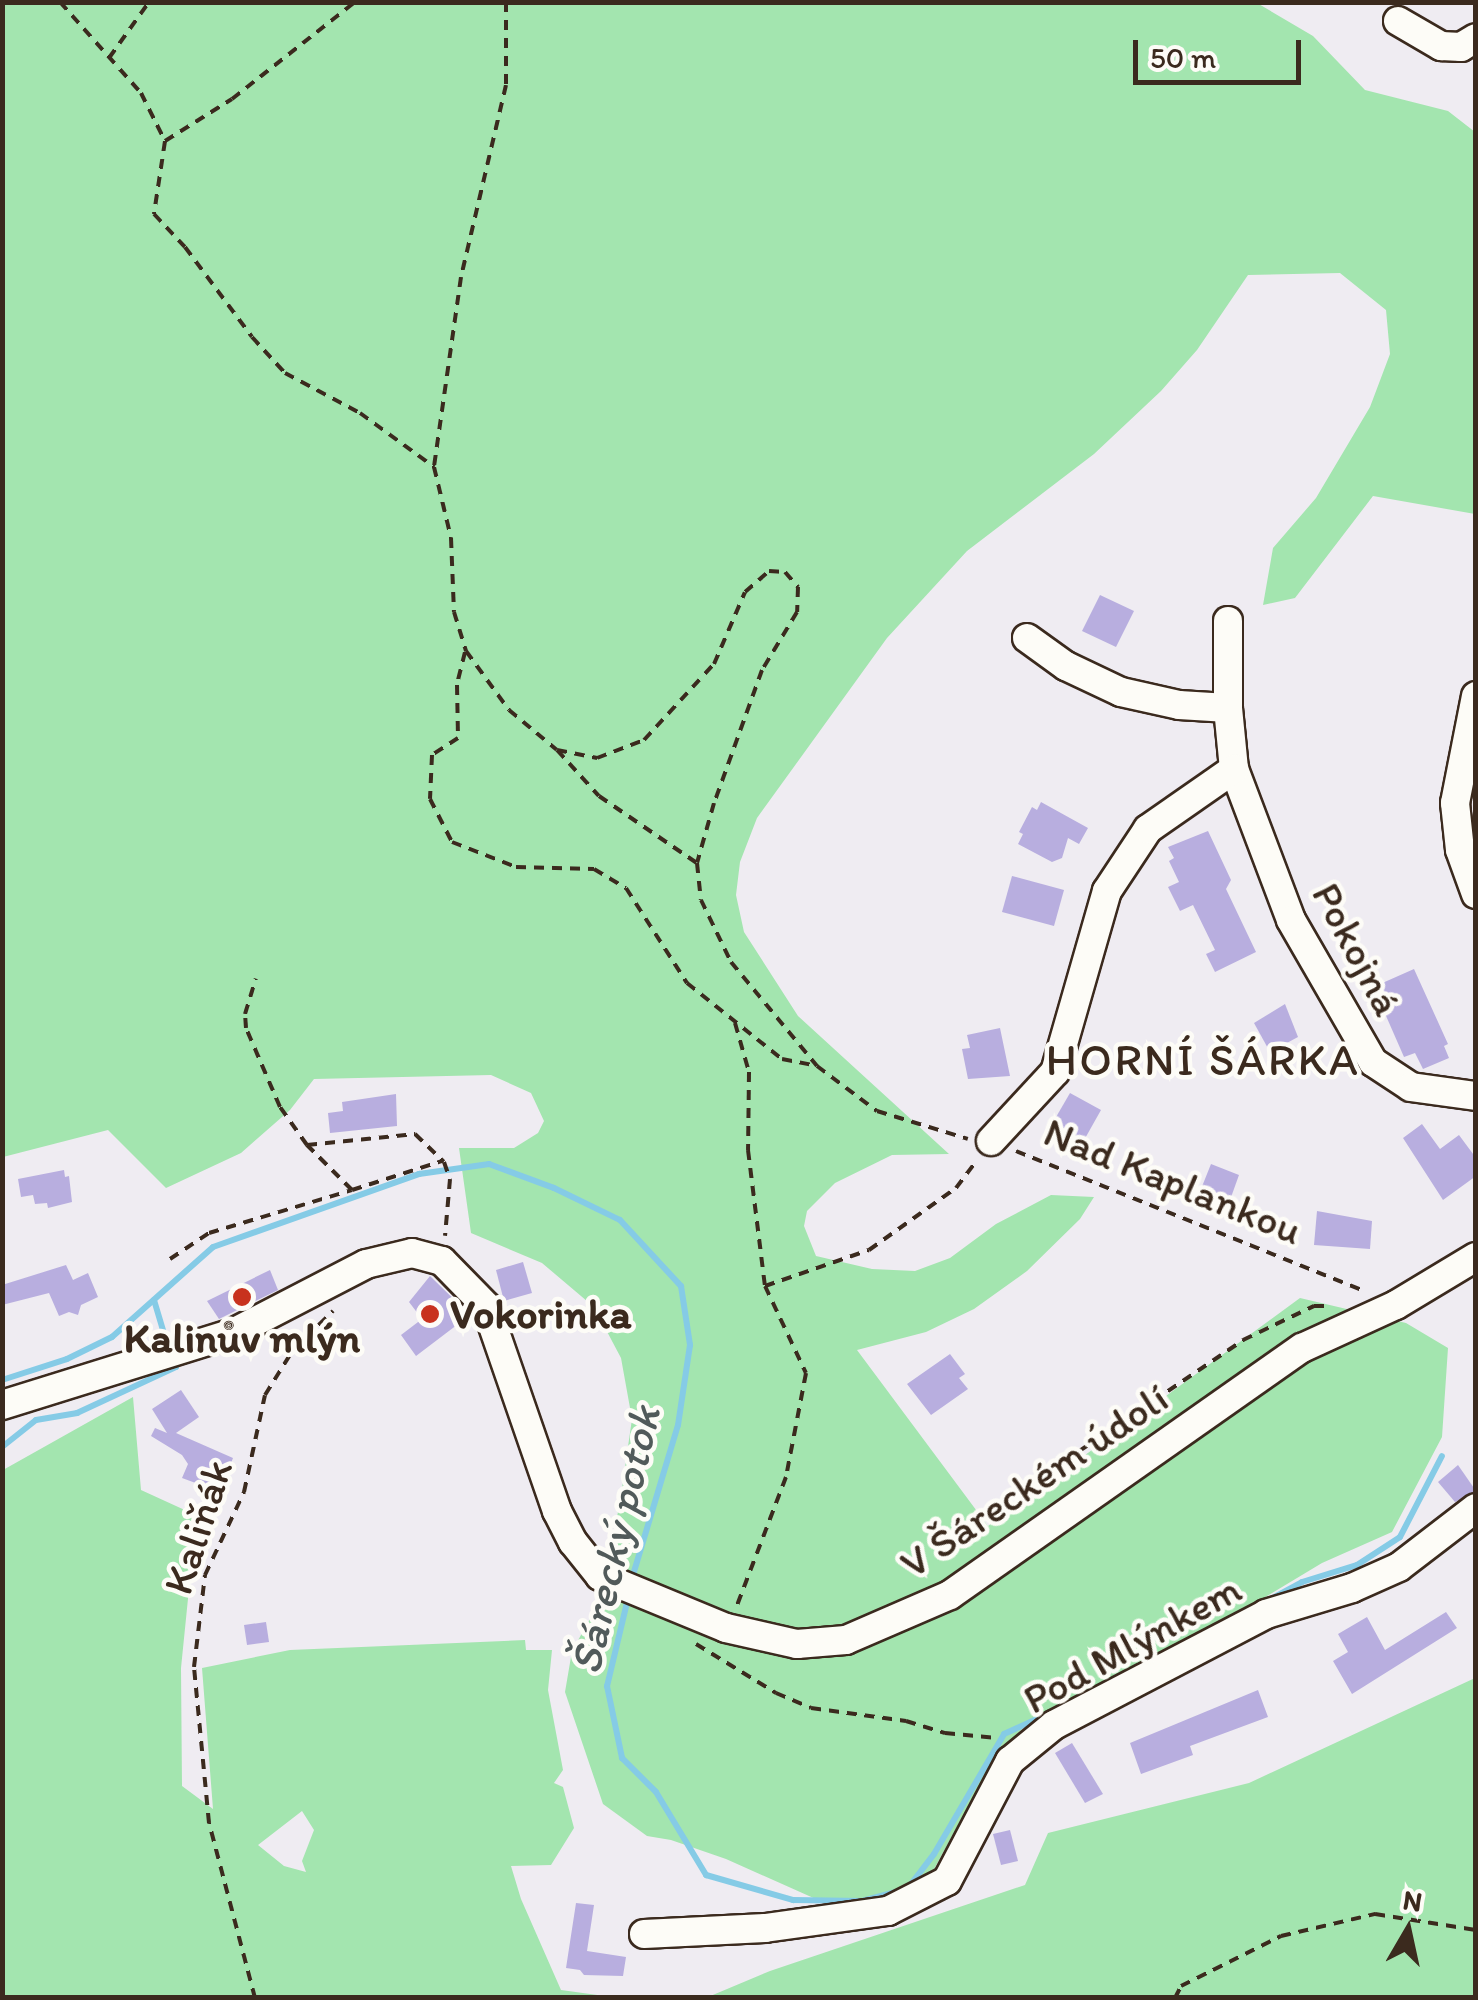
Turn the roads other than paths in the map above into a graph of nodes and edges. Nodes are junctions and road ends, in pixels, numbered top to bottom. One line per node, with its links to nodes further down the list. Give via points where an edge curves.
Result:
1 (1398, 21): 2 (street, via 1442,46 1461,47)
2 (1476, 38)
3 (1228, 621): 6 (street, Pokojná)
4 (1027, 638): 6 (street, via 1066,666 1122,692)
5 (1476, 696): 8 (street, via 1454,802 1460,850)
6 (1228, 708): 7 (street, Pokojná)
7 (1234, 770): 9 (street, Pokojná, via 1291,920 1373,1062 1411,1086); 10 (street, via 1148,829 1107,891 1055,1072)
8 (1476, 894)
9 (1476, 1096)
10 (990, 1142)
11 (1476, 1257): 12 (street, V Šáreckém údolí, via 1396,1305 1302,1348 950,1595 846,1640 796,1644 726,1628 600,1576 572,1542 558,1511 486,1306 442,1261 412,1253 366,1264 251,1325)
12 (2, 1404)
13 (1476, 1508): 14 (street, Pod Mlýnkem, via 1399,1567 1266,1614 1009,1750 948,1881 888,1911 766,1928)
14 (644, 1934)

